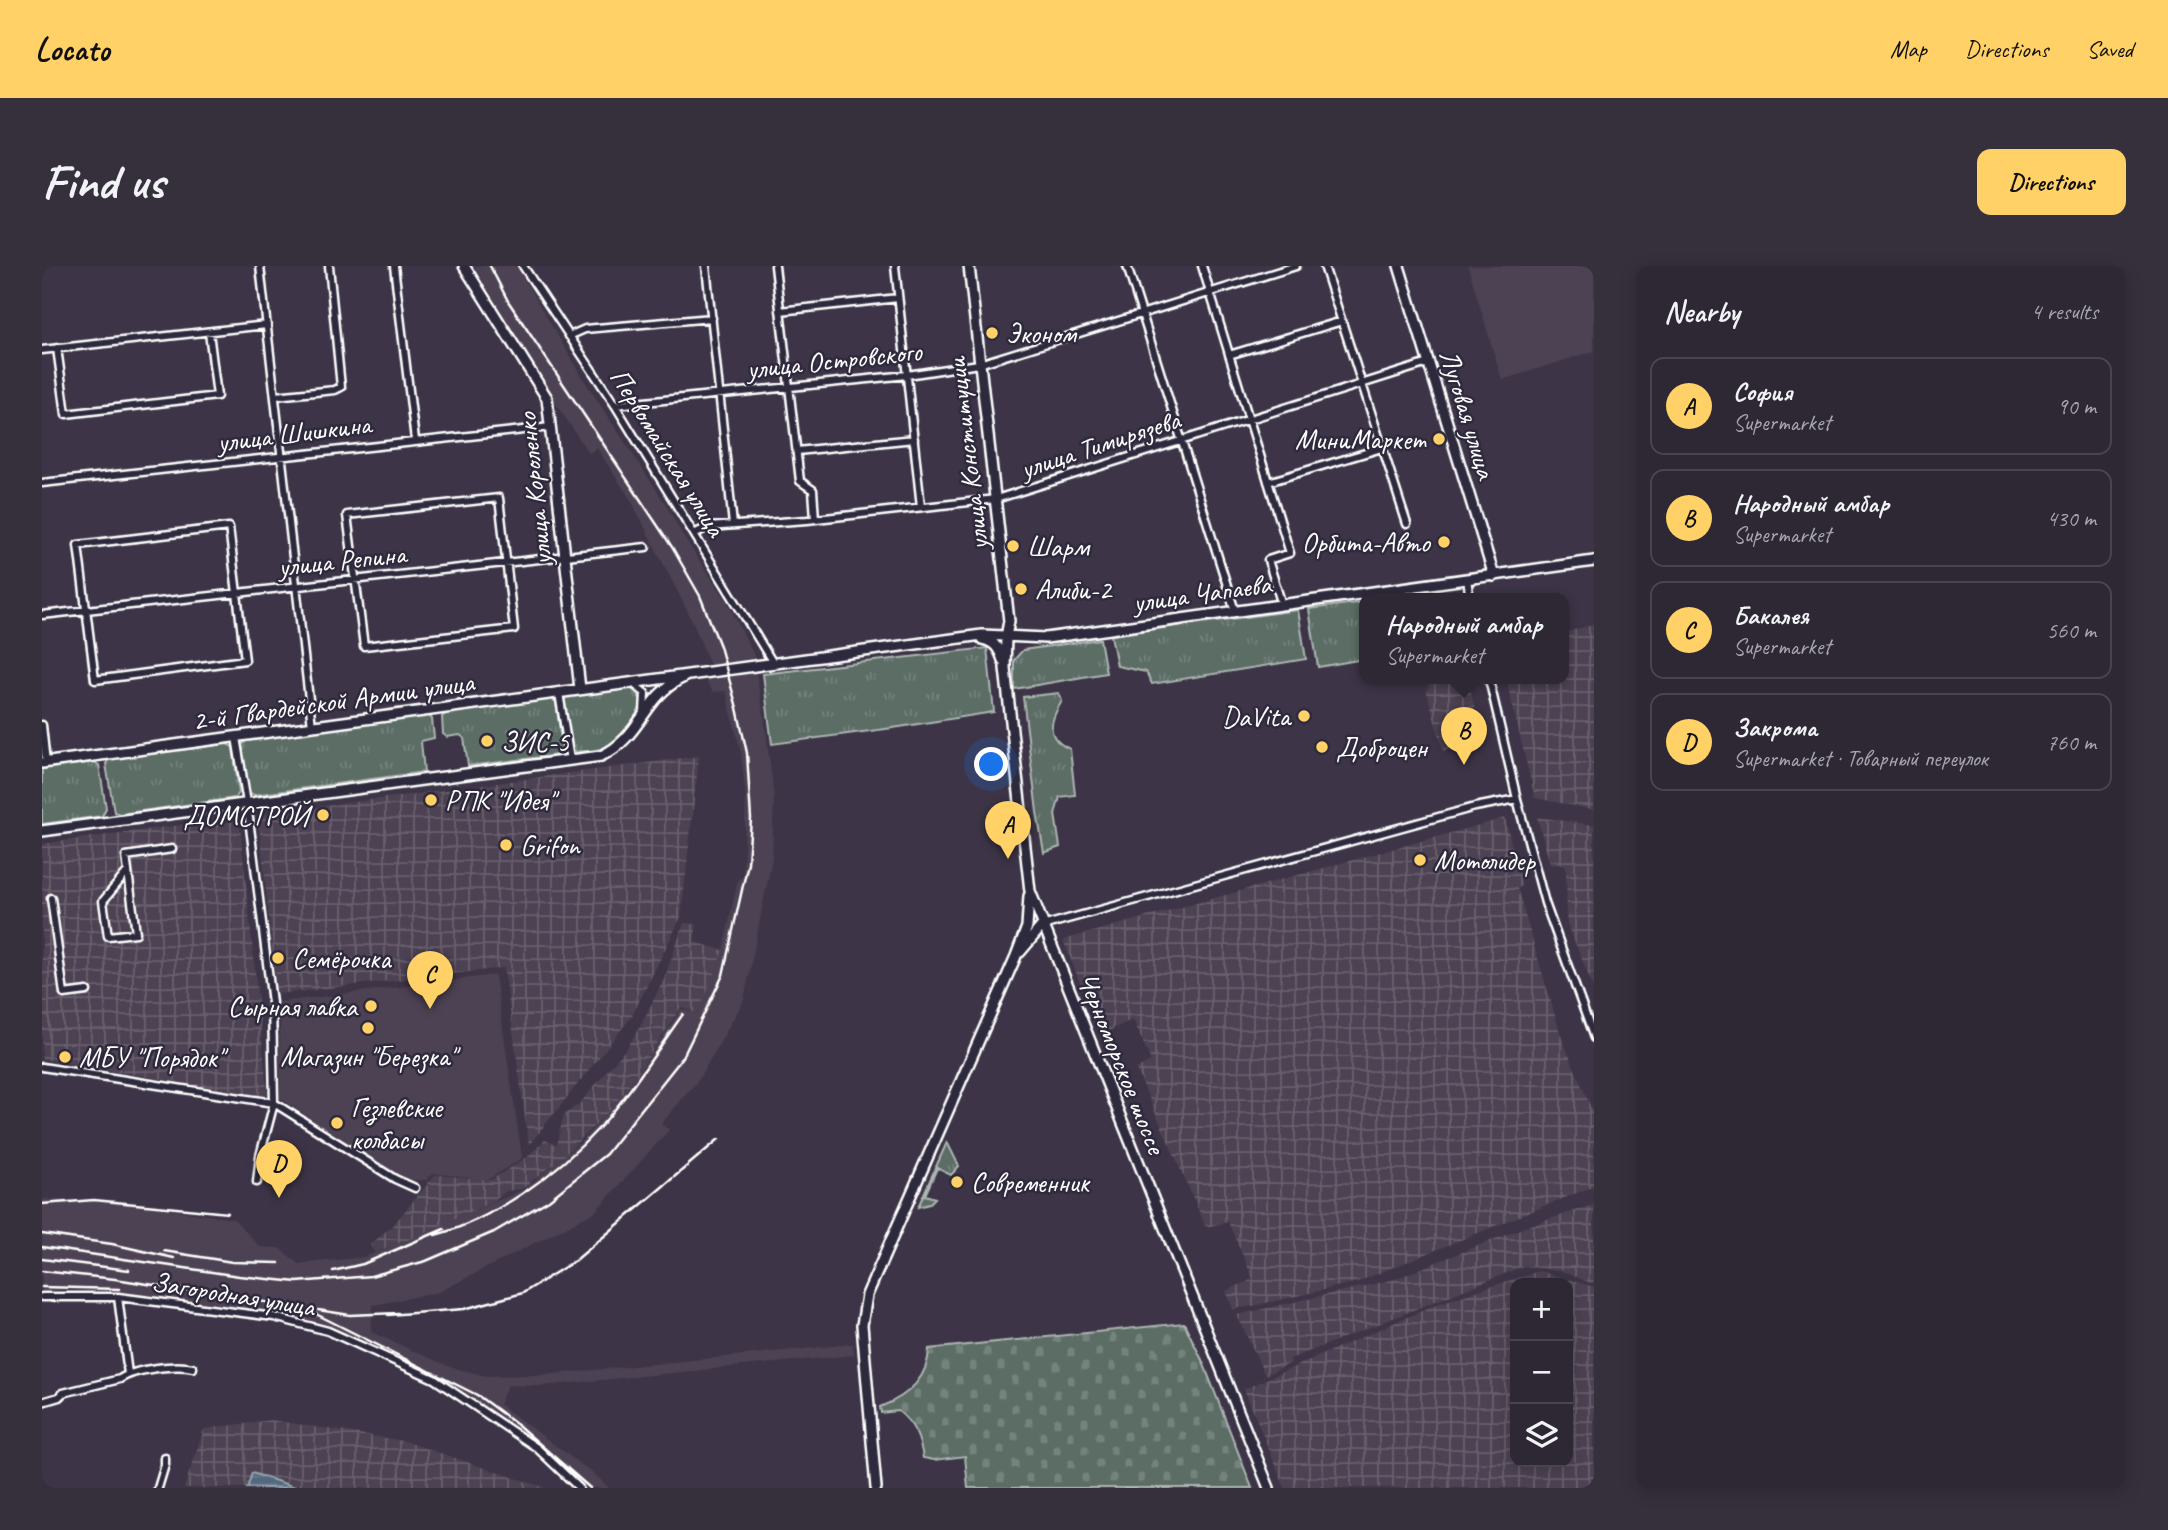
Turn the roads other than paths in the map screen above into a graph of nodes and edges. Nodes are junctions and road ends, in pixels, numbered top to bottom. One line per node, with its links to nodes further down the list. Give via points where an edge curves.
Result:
1 (260, 266): 21 (street)
2 (329, 266): 33 (street, via 341,387)
3 (394, 266): 38 (street)
4 (464, 266): 36 (main road, улица Короленко, via 547,398)
5 (523, 266): 23 (street, Первомайская улица)
6 (706, 266): 19 (street)
7 (775, 266): 17 (street)
8 (895, 266): 16 (street)
9 (969, 266): 28 (main road, улица Конституции)
10 (1127, 266): 18 (street)
11 (1202, 266): 15 (street)
12 (1296, 266): 15 (street, улица Островского)
13 (1324, 266): 20 (street)
14 (1399, 266): 27 (main road, Луговая улица)
15 (1210, 292): 18 (street, улица Островского); 26 (street)
16 (898, 298): 17 (street); 29 (street)
17 (780, 310): 31 (street)
18 (1142, 313): 28 (street, улица Островского); 39 (street)
19 (712, 318): 23 (street, via 585,329); 32 (street)
20 (1342, 321): 26 (street); 30 (street)
21 (267, 325): 22 (street); 33 (street)
22 (209, 331): 24 (street); 24 (street, via 217,396 65,414)
23 (569, 336): 34 (street, Первомайская улица)
24 (57, 348): 25 (street)
25 (42, 349)
26 (1229, 355): 35 (street)
27 (1428, 363): 30 (street, улица Тимирязева); 55 (main road, Луговая улица)
28 (979, 364): 29 (street, улица Островского); 45 (main road, улица Конституции)
29 (907, 375): 31 (street, улица Островского); 37 (street)
30 (1362, 383): 35 (street, улица Тимирязева); 40 (street)
31 (790, 387): 32 (street, улица Островского); 41 (street)
32 (720, 393): 34 (street, улица Островского); 49 (street)
33 (275, 396): 42 (street)
34 (615, 405): 50 (street, Первомайская улица)
35 (1248, 418): 39 (street, улица Тимирязева); 43 (street)
36 (551, 427): 38 (street, улица Шишкина); 52 (main road, улица Короленко)
37 (914, 439): 41 (street); 46 (street)
38 (415, 440): 42 (street, улица Шишкина)
39 (1181, 440): 45 (street, улица Тимирязева); 65 (street)
40 (1382, 448): 43 (street); 48 (street)
41 (797, 451): 47 (street, via 800,481 813,490)
42 (282, 456): 44 (street, улица Шишкина); 58 (street)
43 (1268, 482): 63 (street, via 1290,553 1268,560)
44 (42, 483)
45 (996, 499): 46 (street, улица Тимирязева); 67 (main road, улица Конституции, via 1009,621)
46 (921, 507): 47 (street, улица Тимирязева)
47 (815, 519): 49 (street, улица Тимирязева)
48 (1407, 524)
49 (733, 525): 50 (street, улица Тимирязева, via 708,527)
50 (694, 534): 69 (street, Первомайская улица)
51 (646, 547): 52 (street, улица Репина)
52 (565, 556): 54 (street, улица Репина); 74 (main road, улица Короленко)
53 (1594, 561): 55 (main road, улица Чапаева)
54 (507, 562): 57 (street, улица Репина); 57 (street, via 499,498 347,514); 57 (street, via 514,629 451,637 364,646)
55 (1494, 576): 56 (main road, улица Чапаева)
56 (1467, 579): 60 (main road, улица Чапаева); 61 (street)
57 (355, 580): 58 (street, улица Репина)
58 (296, 587): 59 (street, улица Репина); 78 (street)
59 (237, 593): 64 (street, улица Репина); 64 (street, via 229,527 78,545); 64 (street, via 245,660 95,680)
60 (1367, 593)
61 (1469, 593)
62 (1359, 594): 63 (main road, улица Чапаева)
63 (1282, 605): 65 (main road, улица Чапаева)
64 (86, 610): 66 (street, улица Репина)
65 (1235, 611): 67 (main road, улица Чапаева, via 1046,638)
66 (42, 615)
67 (1006, 637): 68 (main road, улица Чапаева); 70 (main road, Черноморское шоссе)
68 (948, 640): 69 (main road, улица Чапаева); 70 (main road, via 990,641 1000,651)
69 (774, 663): 71 (main road, улица Чапаева)
70 (1005, 668): 87 (main road, Черноморское шоссе)
71 (692, 674): 72 (main road, 2-й Гвардейской Армии улица); 76 (main road, via 669,684)
72 (631, 682): 74 (main road, 2-й Гвардейской Армии улица); 76 (street, via 645,693)
73 (1490, 684): 82 (street)
74 (580, 689): 75 (main road, 2-й Гвардейской Армии улица)
75 (559, 693): 78 (main road, 2-й Гвардейской Армии улица); 80 (street)
76 (644, 715): 80 (main road, via 616,749)
77 (42, 725): 81 (street)
78 (312, 726): 79 (main road, 2-й Гвардейской Армии улица)
79 (236, 737): 81 (main road, 2-й Гвардейской Армии улица); 83 (street)
80 (570, 760): 83 (main road)
81 (44, 763)
82 (1517, 799): 89 (street); 92 (street, via 1545,903)
83 (247, 803): 84 (main road); 94 (street, via 272,1003)
84 (42, 831)
85 (172, 849): 86 (street, via 126,856)
86 (128, 871): 86 (street, via 136,933 108,936 103,901)
87 (1030, 891): 89 (main road, Черноморское шоссе); 90 (main road, via 1027,927)
88 (51, 898): 91 (street, via 64,994)
89 (1042, 926): 90 (main road); 106 (main road, Черноморское шоссе)
90 (1016, 956): 105 (main road, via 867,1295 862,1325)
91 (87, 991)
92 (1594, 1038)
93 (42, 1067): 94 (street)
94 (274, 1103): 95 (street); 96 (street)
95 (257, 1182)
96 (415, 1188)
97 (42, 1297): 98 (street, Загородная улица)
98 (118, 1297): 100 (street); 104 (street, Загородная улица, via 271,1317 328,1331 434,1379 537,1448)
99 (193, 1368): 100 (street, via 180,1365)
100 (128, 1374): 101 (street)
101 (42, 1402)
102 (165, 1458): 103 (street)
103 (158, 1488)
104 (579, 1488)
105 (876, 1488)
106 (1269, 1488)

